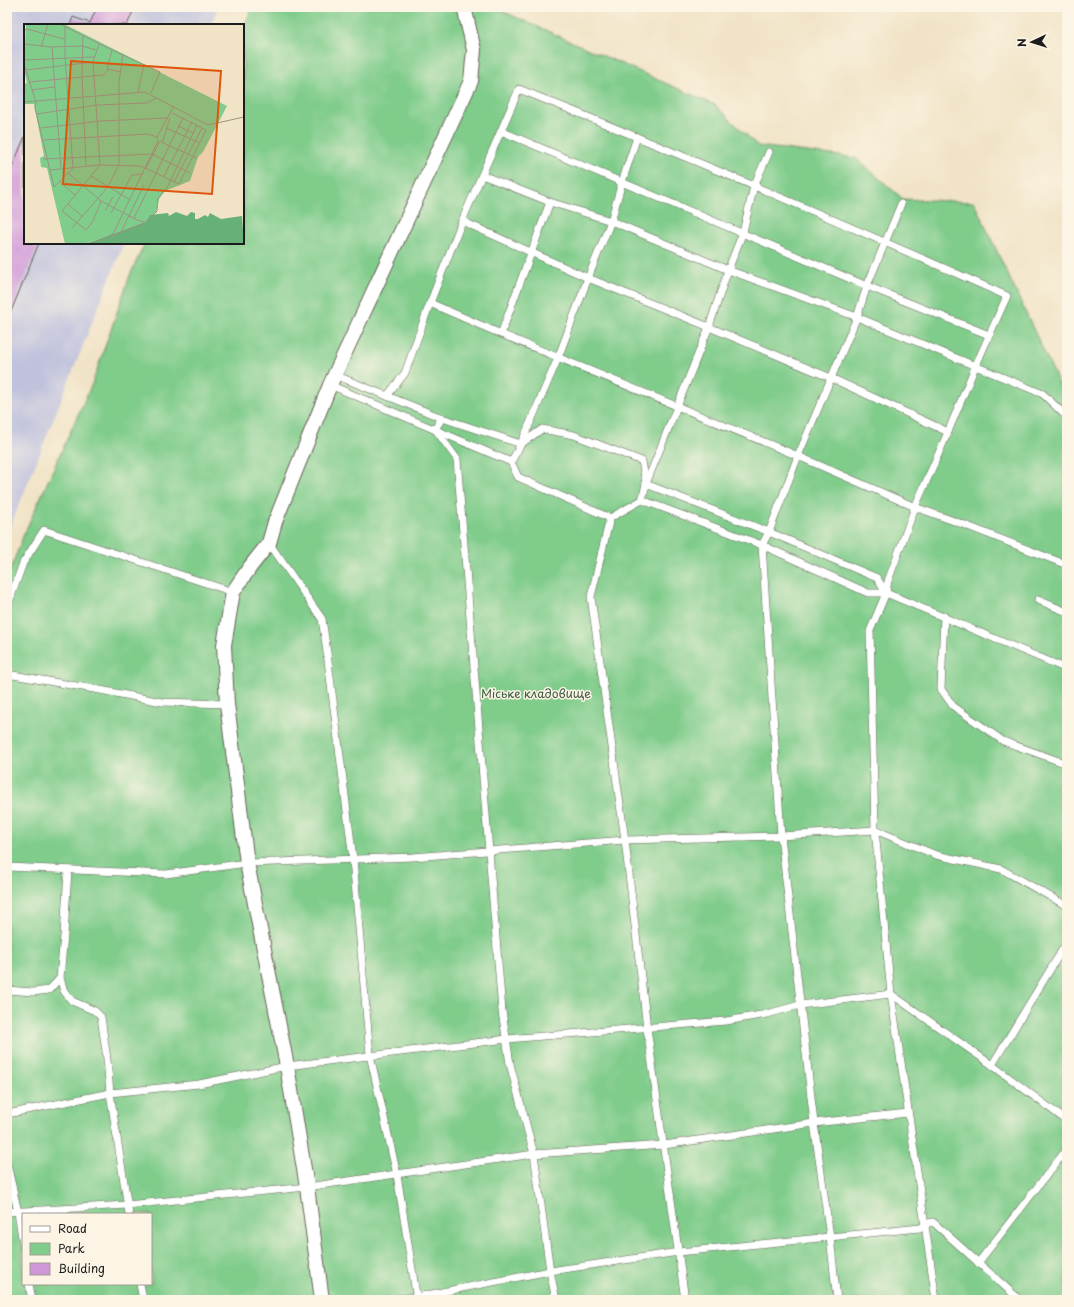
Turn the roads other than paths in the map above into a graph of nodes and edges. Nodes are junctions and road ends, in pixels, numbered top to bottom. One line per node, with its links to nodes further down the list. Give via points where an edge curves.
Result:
1 (464, 7): 26 (street, via 474,50 471,82)
2 (501, 131): 3 (lane, via 519,89); 5 (lane); 6 (lane)
3 (637, 137): 6 (lane); 7 (lane)
4 (769, 152): 7 (lane)
5 (482, 175): 8 (lane); 10 (lane)
6 (622, 182): 11 (lane); 12 (lane)
7 (754, 186): 12 (lane); 13 (lane)
8 (550, 202): 11 (lane); 14 (lane)
9 (901, 204): 13 (lane)
10 (462, 220): 14 (lane); 18 (lane)
11 (611, 221): 15 (lane); 16 (lane)
12 (743, 232): 15 (lane); 17 (lane)
13 (886, 242): 17 (lane); 22 (lane, via 1007,296)
14 (531, 251): 16 (lane); 21 (lane)
15 (728, 270): 19 (lane); 20 (lane)
16 (588, 278): 20 (lane); 23 (lane)
17 (867, 286): 19 (lane); 22 (lane)
18 (430, 303): 21 (lane); 27 (lane, via 405,373)
19 (857, 317): 24 (lane); 25 (lane)
20 (709, 327): 25 (lane); 28 (lane)
21 (501, 334): 23 (lane)
22 (989, 335): 24 (lane)
23 (558, 358): 28 (lane); 33 (lane)
24 (975, 366): 29 (lane, via 1043,394); 32 (lane)
25 (831, 378): 32 (lane); 34 (lane)
26 (333, 380): 27 (lane); 31 (lane); 41 (street)
27 (387, 396): 30 (lane)
28 (677, 406): 34 (lane); 36 (lane)
29 (1067, 417)
30 (442, 418): 31 (lane); 33 (lane)
31 (435, 430): 35 (lane); 57 (lane, via 457,459)
32 (948, 432): 38 (lane)
33 (521, 444): 35 (lane); 36 (lane, via 542,429 574,435 642,461)
34 (798, 456): 38 (lane); 40 (lane)
35 (511, 462): 39 (lane, via 518,477)
36 (646, 484): 37 (lane); 40 (lane)
37 (642, 500): 39 (lane); 42 (lane)
38 (915, 507): 43 (lane); 45 (lane)
39 (610, 518): 56 (lane, via 591,597)
40 (769, 532): 42 (lane); 45 (lane, via 877,578)
41 (269, 543): 44 (street); 58 (lane, via 322,619)
42 (762, 545): 45 (lane, via 868,593); 55 (lane)
43 (1067, 565)
44 (233, 592): 47 (lane, via 44,530 23,563); 52 (street, via 224,645)
45 (886, 593): 49 (lane); 54 (lane, via 870,632)
46 (1038, 600): 48 (lane)
47 (7, 608)
48 (1067, 612)
49 (944, 616): 50 (lane); 53 (lane, via 941,689 953,706 1003,741)
50 (1067, 669)
51 (7, 674): 52 (lane, via 162,702)
52 (227, 704): 59 (street)
53 (1067, 764)
54 (875, 830): 55 (lane); 62 (lane, via 936,855 1001,869); 66 (lane)
55 (781, 836): 56 (lane); 67 (lane)
56 (625, 840): 57 (lane); 68 (lane)
57 (490, 851): 58 (lane); 69 (lane, via 502,1011)
58 (353, 859): 59 (lane); 70 (lane)
59 (247, 863): 61 (lane, via 166,874); 72 (street)
60 (7, 868): 61 (lane)
61 (68, 870): 64 (lane)
62 (1067, 906)
63 (1067, 942): 71 (lane)
64 (60, 978): 65 (lane, via 49,990); 73 (lane, via 64,991 72,1001 95,1011 101,1017)
65 (7, 990)
66 (891, 994): 67 (lane); 71 (lane); 74 (lane)
67 (800, 1005): 68 (lane, via 726,1021); 77 (lane)
68 (647, 1028): 69 (lane); 78 (lane)
69 (507, 1039): 70 (lane); 80 (lane, via 510,1064)
70 (370, 1055): 72 (lane); 82 (lane)
71 (992, 1065): 76 (lane)
72 (287, 1066): 73 (lane, via 199,1084); 83 (street)
73 (110, 1093): 75 (lane); 84 (lane)
74 (908, 1113): 77 (lane); 88 (lane)
75 (7, 1114)
76 (1067, 1122)
77 (814, 1123): 78 (lane); 89 (lane)
78 (664, 1145): 80 (lane); 91 (lane)
79 (1067, 1149): 92 (lane)
80 (534, 1154): 82 (lane); 93 (lane)
81 (7, 1164): 86 (lane)
82 (397, 1175): 83 (lane); 96 (lane)
83 (307, 1187): 84 (lane); 99 (street)
84 (127, 1205): 86 (lane); 87 (lane)
85 (7, 1212): 86 (lane)
86 (18, 1212): 90 (lane)
87 (129, 1213)
88 (925, 1225): 89 (lane, via 920,1228); 92 (lane, via 933,1222); 104 (lane)
89 (830, 1237): 91 (lane); 103 (lane)
90 (22, 1238)
91 (679, 1252): 93 (lane); 102 (lane)
92 (978, 1263): 105 (lane)
93 (550, 1271): 96 (lane); 101 (lane)
94 (29, 1285): 97 (lane)
95 (140, 1285): 98 (lane)
96 (417, 1298): 100 (lane)
97 (32, 1300)
98 (143, 1300)
99 (322, 1300)
100 (382, 1300)
101 (556, 1300)
102 (685, 1300)
103 (837, 1300)
104 (936, 1300)
105 (1020, 1300)

